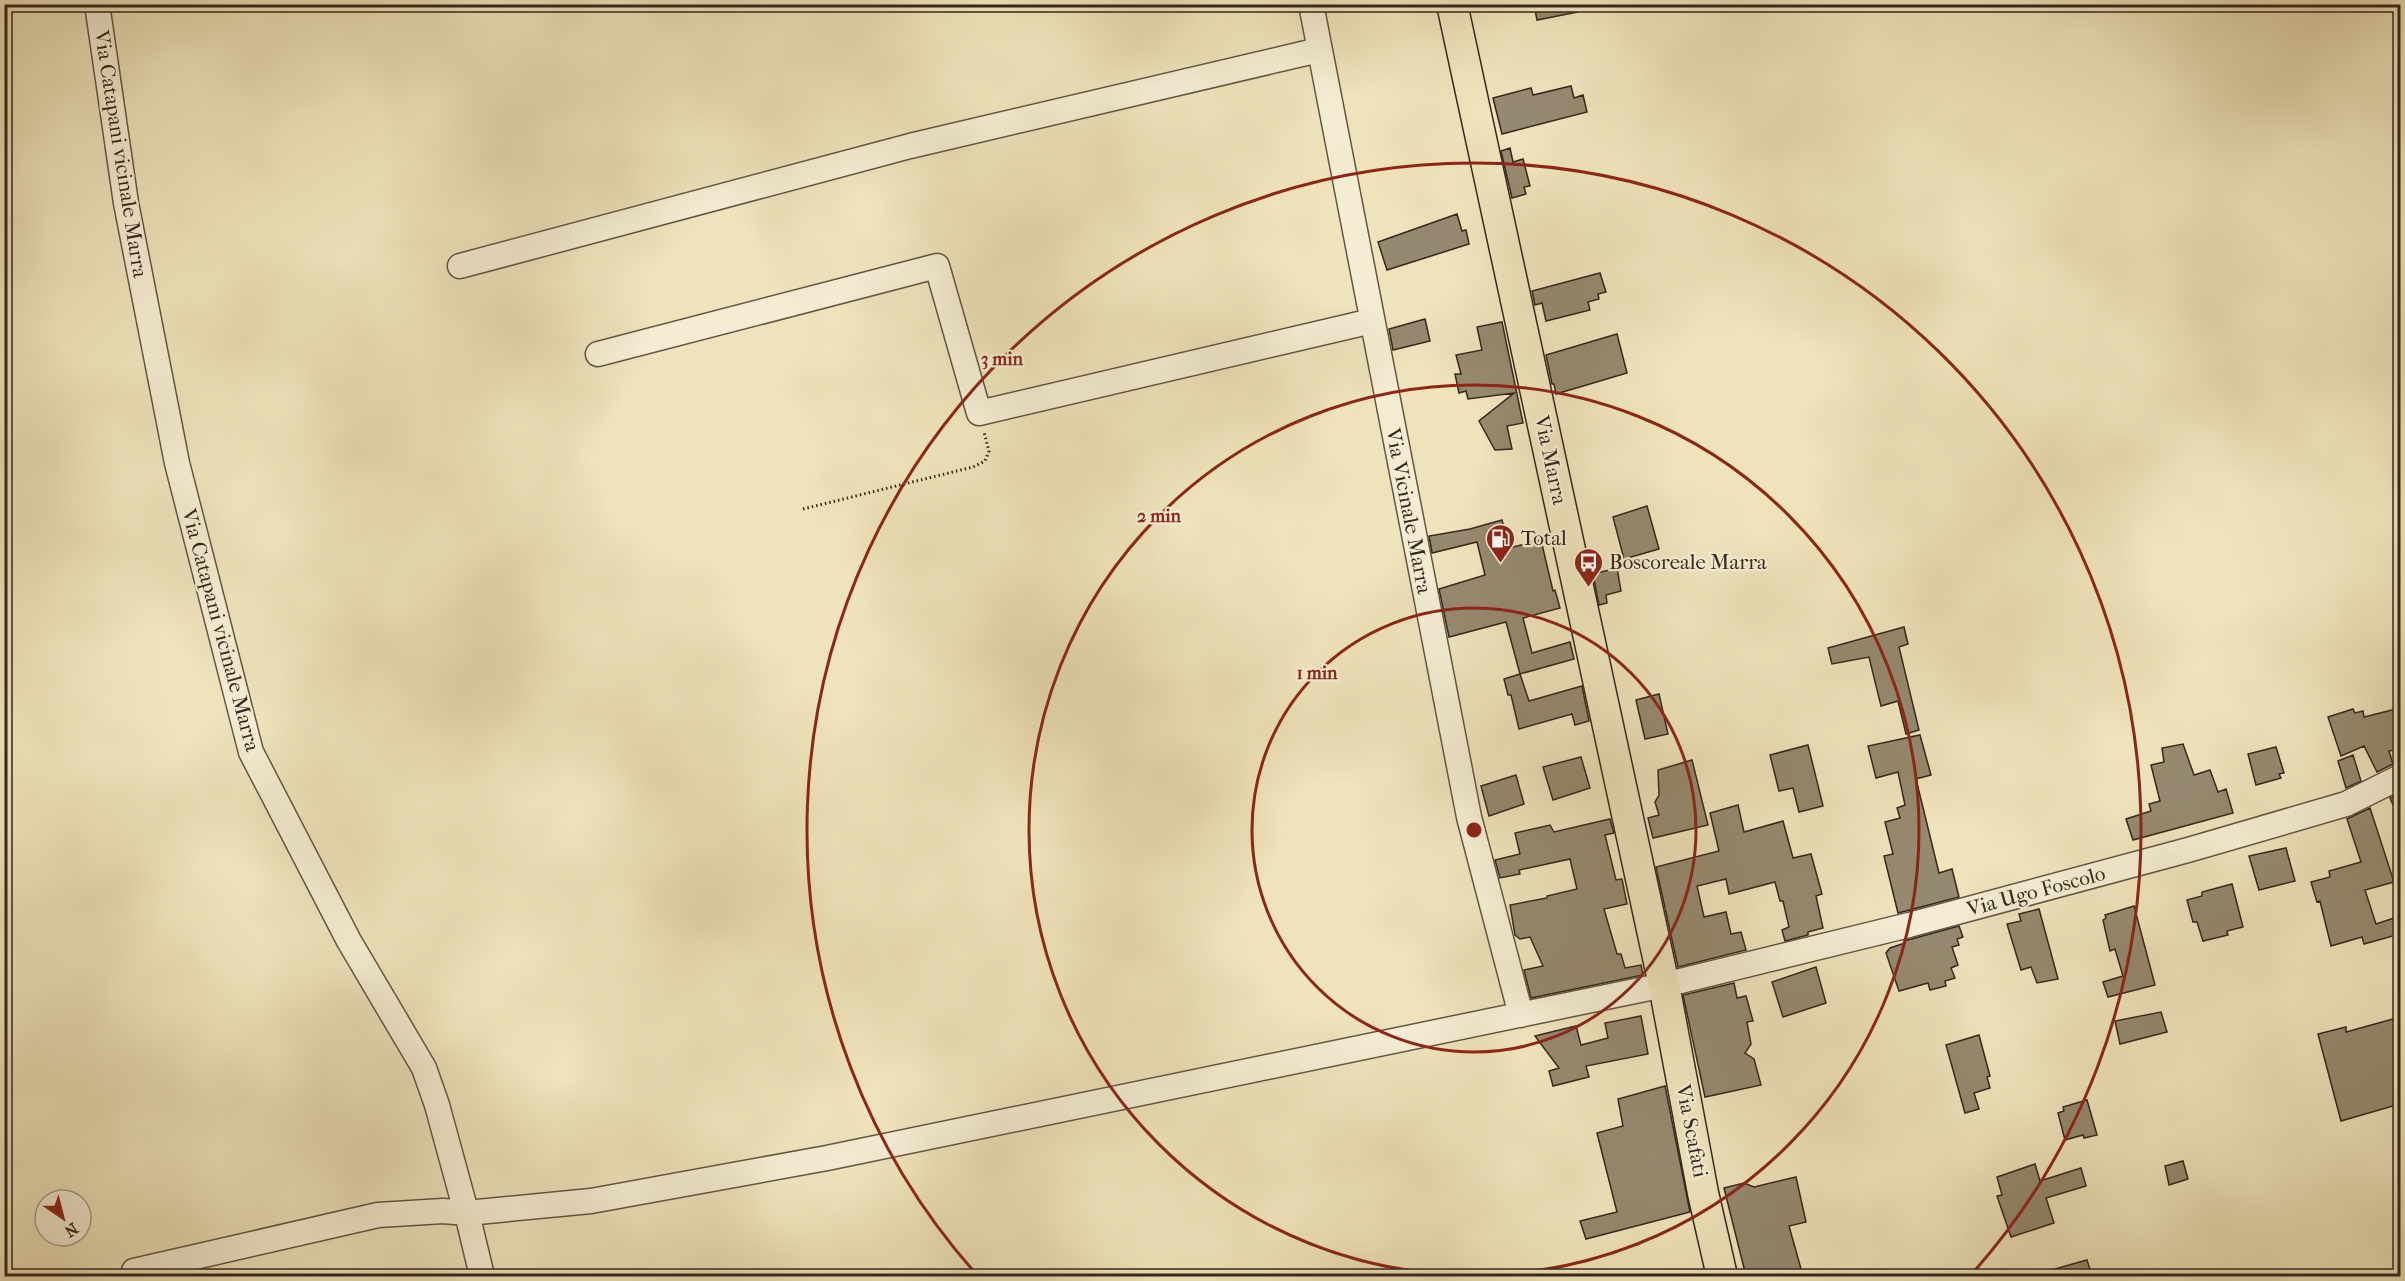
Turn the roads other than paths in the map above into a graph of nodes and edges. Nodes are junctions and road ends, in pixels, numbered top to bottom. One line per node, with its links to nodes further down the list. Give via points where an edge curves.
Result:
1 (97, 4): 11 (street, Via Catapani vicinale Marra, via 126,203 177,463 251,752 348,941 424,1068 438,1105)
2 (1311, 4): 4 (street, Via Vicinale Marra)
3 (1452, 4): 9 (main road, Via Marra)
4 (1319, 50): 5 (street, via 910,146); 6 (street, Via Vicinale Marra)
5 (460, 266)
6 (1372, 321): 7 (street, via 980,413 937,266); 10 (street, Via Vicinale Marra, via 1469,817)
7 (598, 354)
8 (2400, 777): 9 (street, Via Ugo Foscolo, via 2346,804 2188,850 1909,925)
9 (1664, 985): 10 (street, Via Ugo Foscolo); 14 (main road, Via Scafati)
10 (1521, 1015): 11 (street, Via Ugo Foscolo, via 827,1158 591,1201)
11 (466, 1213): 12 (street, Via Ugo Foscolo, via 378,1215); 13 (street, Via Catapani vicinale Marra)
12 (134, 1271)
13 (482, 1276)
14 (1722, 1276)

